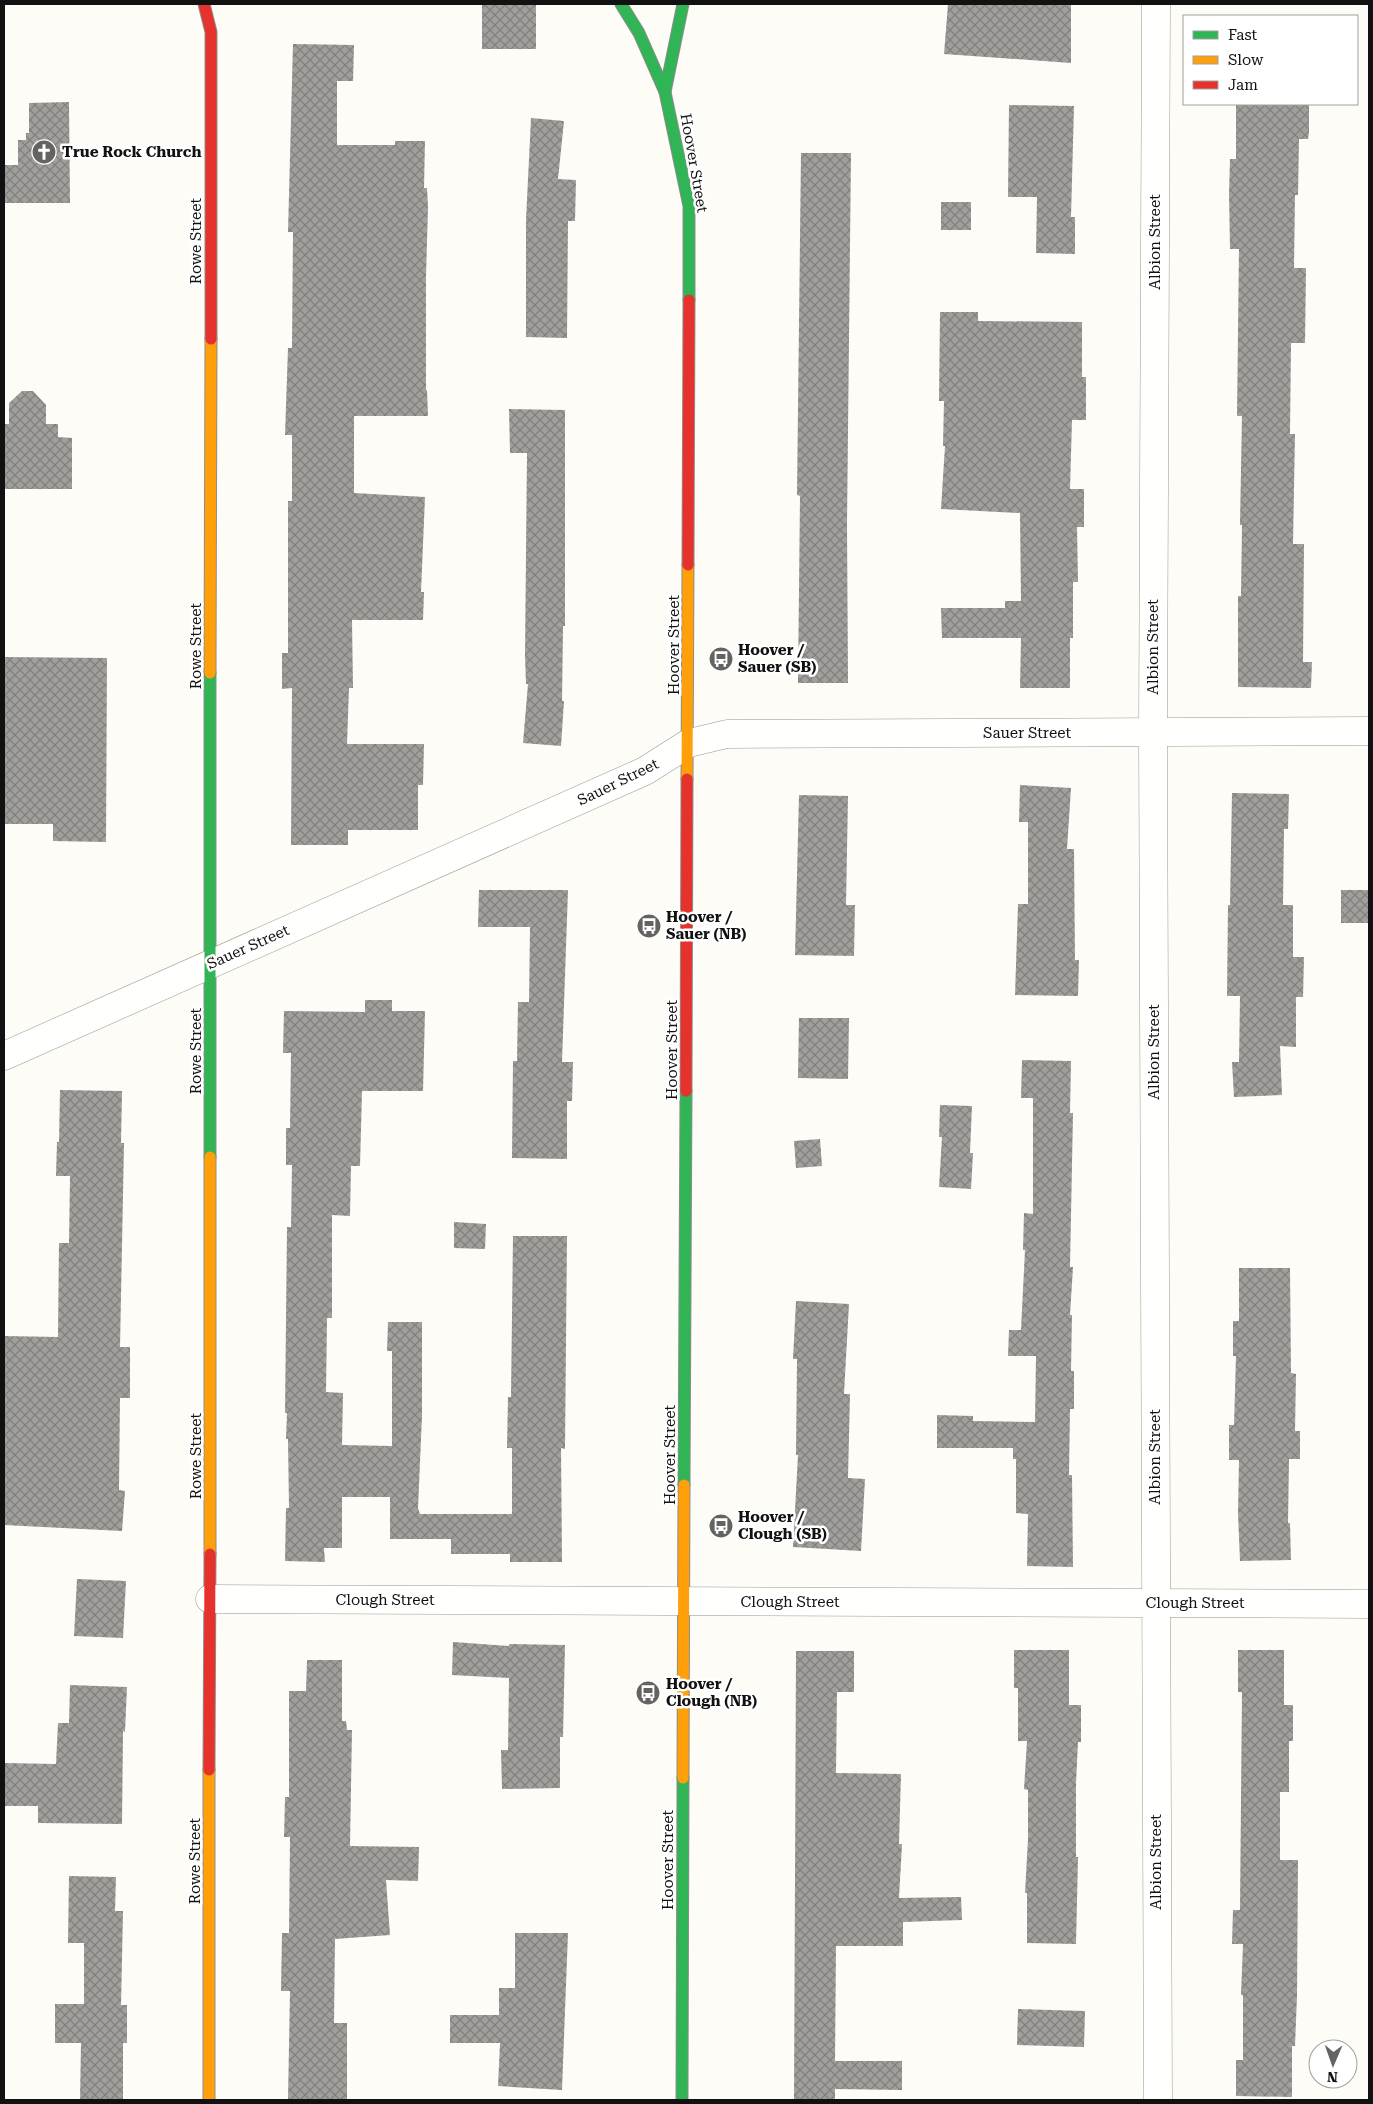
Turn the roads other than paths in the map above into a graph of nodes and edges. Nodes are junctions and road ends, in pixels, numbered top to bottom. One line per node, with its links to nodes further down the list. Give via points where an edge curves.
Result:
1 (204, 4): 9 (street, Rowe Street, via 211,32)
2 (621, 4): 5 (street, via 639,33)
3 (683, 4): 5 (street, Hoover Street)
4 (1156, 4): 7 (street, Albion Street)
5 (665, 92): 8 (street, Hoover Street, via 689,206)
6 (1369, 731): 7 (street, Sauer Street)
7 (1153, 733): 8 (street, Sauer Street, via 727,734); 13 (street, Albion Street)
8 (689, 744): 9 (street, Sauer Street, via 645,771); 12 (street, Hoover Street)
9 (211, 964): 10 (street, Sauer Street); 11 (street, Rowe Street)
10 (4, 1056)
11 (210, 1598): 12 (street, Clough Street); 15 (street, Rowe Street)
12 (685, 1601): 13 (street, Clough Street); 16 (street, Hoover Street)
13 (1155, 1603): 14 (street, Clough Street); 17 (street, Albion Street)
14 (1369, 1604)
15 (209, 2100)
16 (682, 2100)
17 (1158, 2100)

